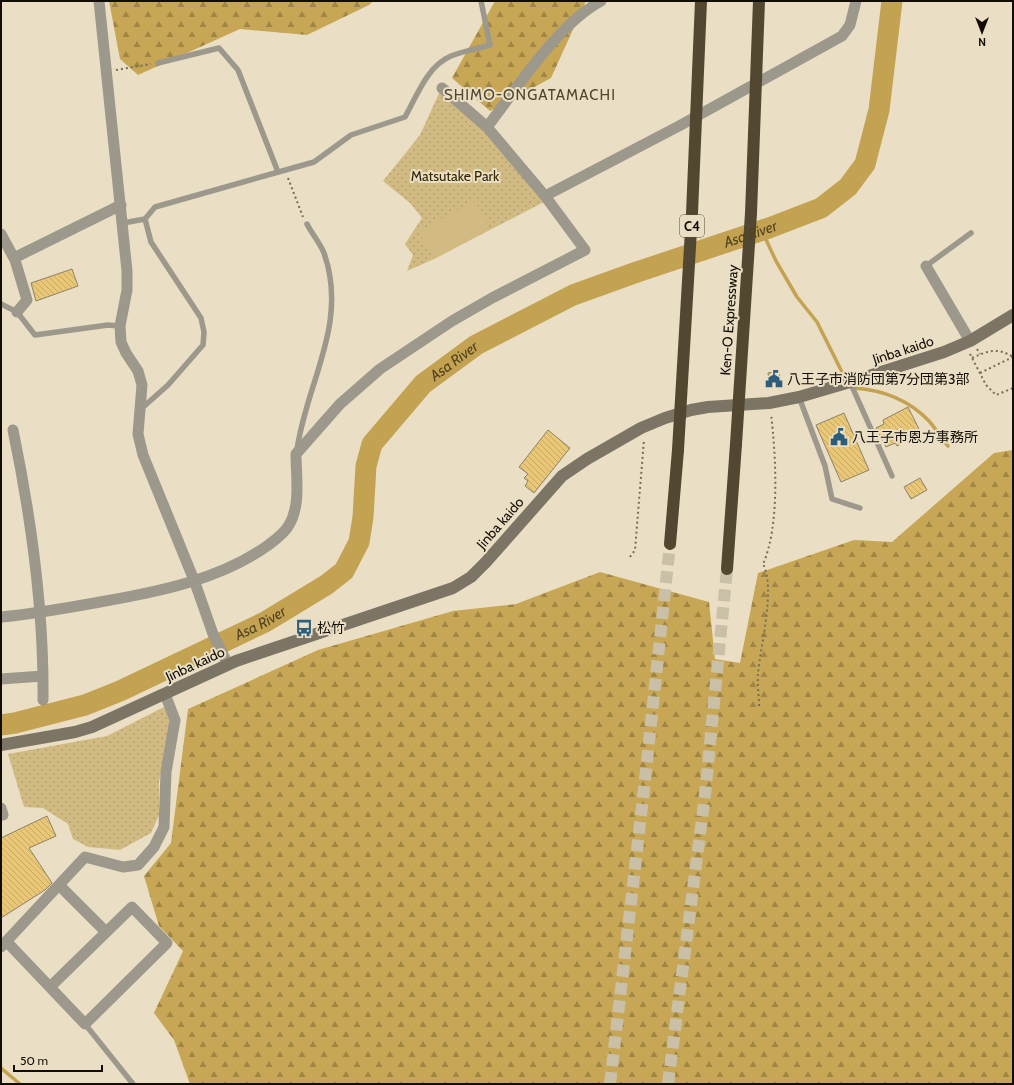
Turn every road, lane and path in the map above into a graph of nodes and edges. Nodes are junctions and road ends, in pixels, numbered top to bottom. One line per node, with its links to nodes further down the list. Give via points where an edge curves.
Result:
1 (99, 1): 8 (street)
2 (480, 1): 11 (lane, via 490,45 450,56 438,64 429,73 405,117 351,135 314,162)
3 (601, 1): 10 (street, via 588,8 544,52)
4 (701, 1): 38 (highway, C4, bridge, via 692,213)
5 (759, 1): 40 (highway, Ken-O Expressway, bridge, via 751,213)
6 (856, 1): 12 (street, via 850,25 842,36)
7 (158, 62): 8 (path); 11 (lane, via 220,48 238,70)
8 (107, 72): 13 (street)
9 (442, 88): 10 (street)
10 (487, 127): 12 (street)
11 (281, 171): 14 (lane, via 155,207); 16 (path)
12 (545, 196): 35 (street, via 585,250 452,321 380,369 340,404)
13 (120, 205): 15 (street); 19 (street)
14 (146, 219): 15 (lane); 32 (lane, via 151,242 200,318 204,332 203,345 168,385)
15 (123, 223): 24 (street, via 127,290)
16 (307, 224): 35 (lane, via 324,252 329,271 331,298 325,349 303,419)
17 (971, 233): 20 (lane)
18 (1, 234): 19 (street)
19 (14, 258): 22 (street, via 27,300)
20 (926, 266): 25 (street)
21 (1, 304): 22 (lane)
22 (17, 312): 24 (lane, via 35,335 108,325)
23 (1013, 315): 25 (main road, Jinba kaido)
24 (120, 326): 32 (street, via 126,353 138,371 142,385)
25 (970, 341): 28 (main road, Jinba kaido, via 923,360)
26 (1013, 357): 27 (path); 27 (path, via 995,350 976,356 972,358)
27 (980, 372): 29 (path, via 986,385 996,394)
28 (850, 382): 30 (main road, Jinba kaido); 36 (lane)
29 (1013, 388)
30 (799, 397): 31 (main road, Jinba kaido); 37 (lane, via 824,466 832,499)
31 (769, 403): 33 (main road, Jinba kaido, via 691,410); 49 (path, via 775,446 773,525 763,564 767,572 767,614 757,676)
32 (141, 409): 41 (street, via 138,434 143,455)
33 (641, 428): 39 (path, via 644,442 635,550); 44 (main road, Jinba kaido, via 562,476 486,562 471,577 453,588)
34 (13, 430): 42 (street, via 24,483)
35 (296, 454): 41 (street, via 296,502 289,526 273,542 249,558)
36 (892, 476)
37 (860, 508)
38 (670, 544)
39 (630, 557)
40 (726, 569)
41 (194, 580): 42 (street, via 148,594); 44 (street, via 213,634)
42 (40, 613): 43 (street); 45 (street)
43 (1, 617)
44 (226, 661): 47 (main road, Jinba kaido)
45 (43, 676): 46 (street); 48 (street)
46 (1, 679)
47 (165, 694): 50 (main road, Jinba kaido, via 105,722 76,732); 51 (street, via 175,720 166,772 164,827 154,847 138,865 123,867 85,857)
48 (43, 700)
49 (759, 706)
50 (1, 745)
51 (59, 885): 52 (street); 53 (street)
52 (106, 932): 54 (street); 55 (street, via 132,907 167,943)
53 (4, 945): 54 (street)
54 (50, 987): 55 (street)
55 (85, 1024): 56 (lane)
56 (132, 1084)

